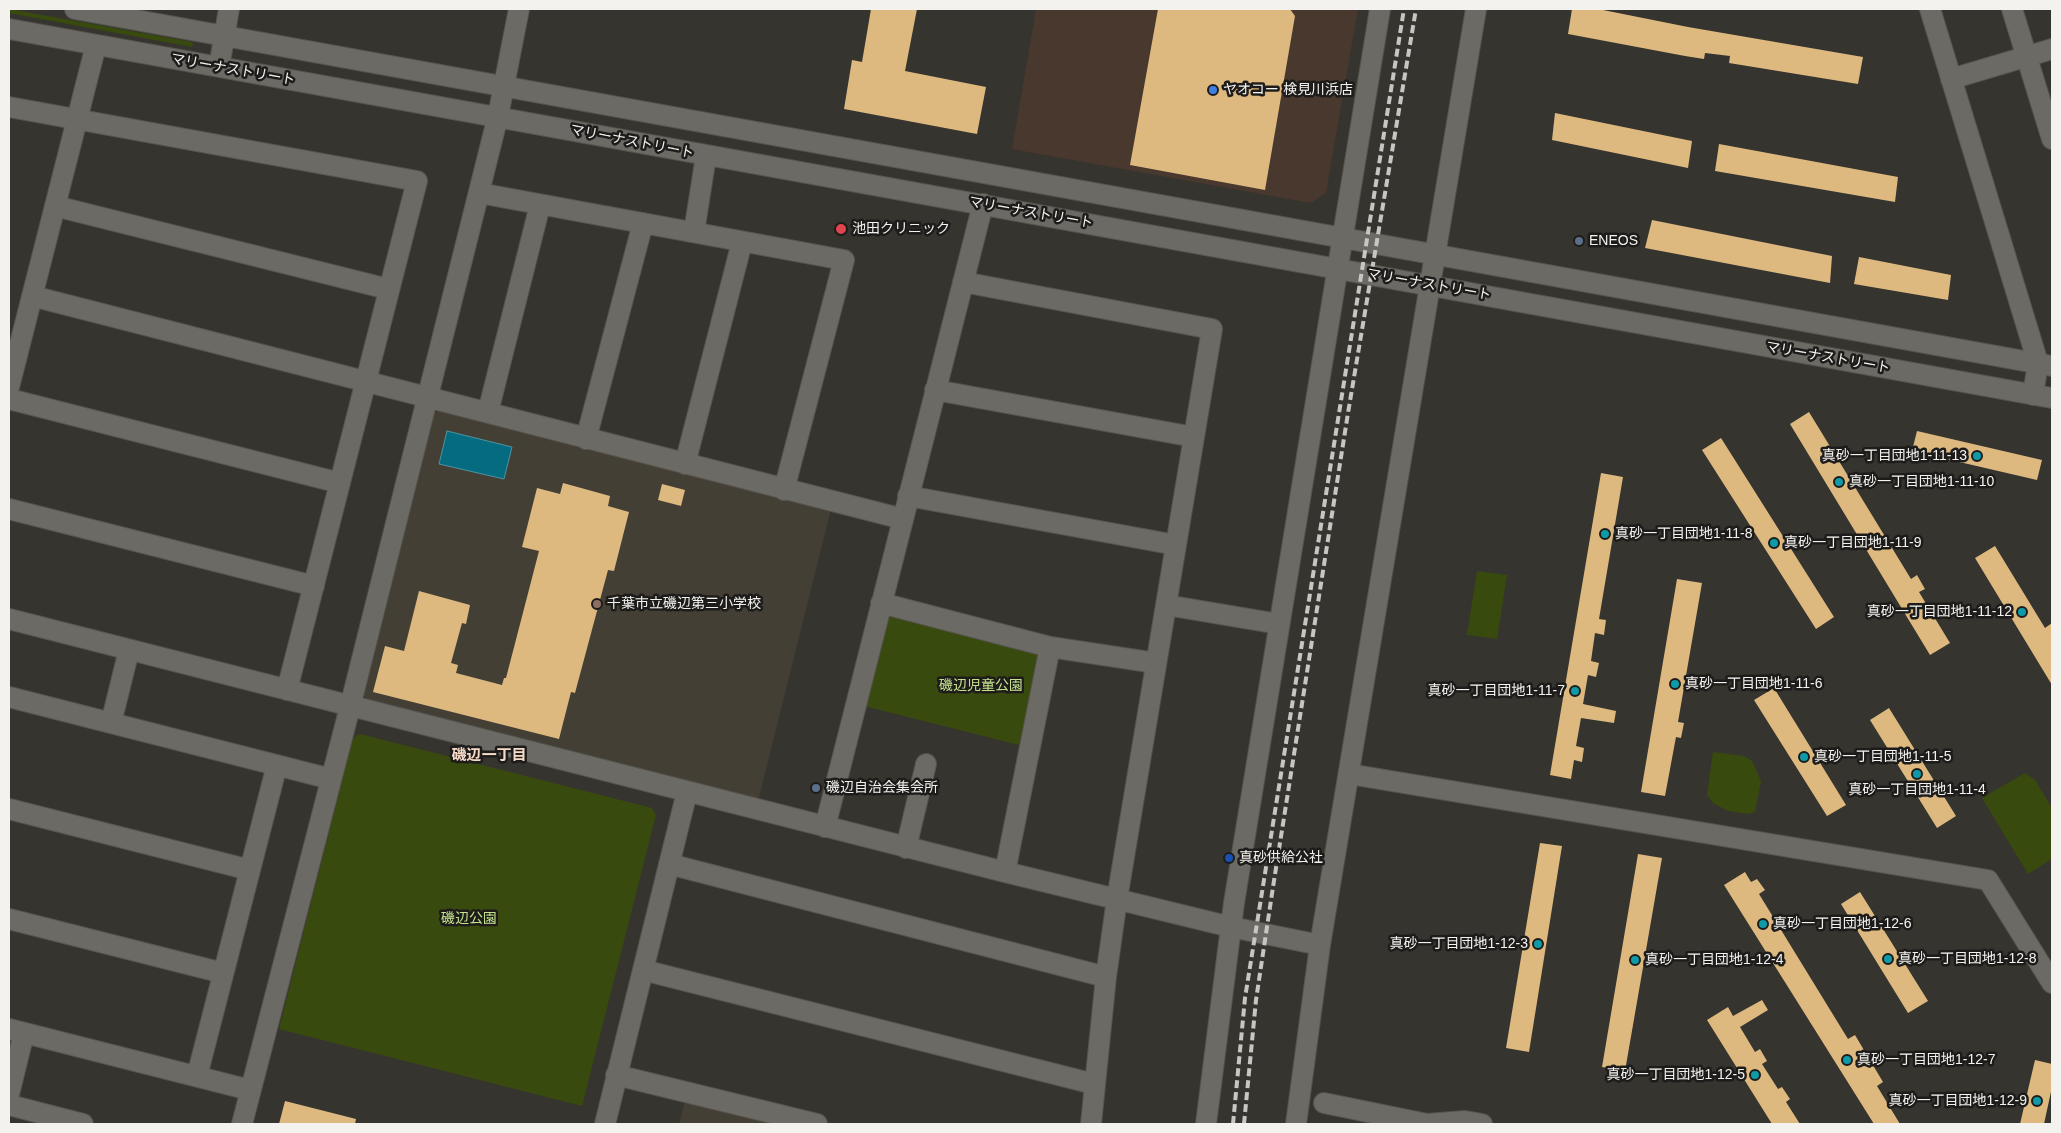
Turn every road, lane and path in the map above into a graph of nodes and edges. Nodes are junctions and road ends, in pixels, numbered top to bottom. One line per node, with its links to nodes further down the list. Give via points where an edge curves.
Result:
1 (75, 9): 9 (street)
2 (229, 9): 9 (street)
3 (520, 9): 15 (street)
4 (1380, 9): 27 (street)
5 (1476, 9): 29 (street)
6 (1930, 9): 14 (street)
7 (2012, 9): 12 (street)
8 (9, 29): 10 (street, マリーナストリート)
9 (224, 35): 13 (street); 15 (street)
10 (96, 45): 13 (street, マリーナストリート); 18 (street)
11 (2052, 49): 12 (street)
12 (2026, 57): 14 (street); 19 (street)
13 (219, 67): 17 (street, マリーナストリート)
14 (1951, 79): 35 (street)
15 (505, 86): 17 (street); 27 (street)
16 (9, 107): 18 (street)
17 (498, 116): 20 (street, マリーナストリート); 21 (street)
18 (77, 120): 24 (street); 33 (street, via 417,181)
19 (2052, 139)
20 (706, 156): 22 (street, マリーナストリート); 26 (street)
21 (479, 193): 23 (street); 40 (street)
22 (983, 204): 30 (street, マリーナストリート); 31 (street)
23 (540, 205): 25 (street); 43 (street)
24 (55, 206): 33 (street); 34 (street)
25 (643, 224): 26 (street); 45 (street)
26 (694, 232): 28 (street)
27 (1343, 237): 29 (street); 30 (street)
28 (742, 242): 46 (street); 48 (street, via 844,260)
29 (1435, 253): 32 (street); 35 (street)
30 (1337, 269): 32 (street, マリーナストリート); 57 (street)
31 (963, 282): 38 (street); 44 (street, via 1212,329)
32 (1429, 285): 39 (street, マリーナストリート); 67 (street)
33 (388, 289): 36 (street)
34 (32, 296): 36 (street); 37 (street)
35 (2045, 364): 39 (street)
36 (364, 382): 40 (street); 47 (street)
37 (9, 387)
38 (936, 390): 44 (street); 49 (street)
39 (2032, 395): 42 (street, マリーナストリート)
40 (427, 397): 43 (street); 63 (street)
41 (9, 398): 47 (street)
42 (2052, 398)
43 (488, 412): 45 (street)
44 (1194, 437): 52 (street)
45 (586, 439): 46 (street)
46 (685, 464): 48 (street)
47 (340, 483): 53 (street)
48 (784, 490): 51 (street)
49 (908, 496): 51 (street); 52 (street)
50 (9, 509): 53 (street)
51 (903, 519): 54 (street)
52 (1176, 545): 55 (street)
53 (314, 586): 61 (street)
54 (881, 603): 58 (street); 71 (street)
55 (1166, 605): 57 (street); 60 (street)
56 (9, 619): 59 (street)
57 (1279, 624): 78 (street)
58 (1050, 647): 60 (street); 75 (street)
59 (129, 650): 61 (street); 64 (street)
60 (1156, 663): 76 (street)
61 (286, 690): 63 (street)
62 (9, 697): 64 (street)
63 (350, 706): 68 (street); 69 (street)
64 (111, 723): 66 (street)
65 (926, 764): 72 (street)
66 (277, 765): 68 (street); 74 (street)
67 (1349, 774): 79 (street); 83 (street, via 1988,880)
68 (331, 779): 88 (street)
69 (687, 792): 71 (street); 73 (street)
70 (9, 809): 74 (street)
71 (825, 827): 72 (street)
72 (906, 848): 75 (street)
73 (669, 864): 80 (street); 82 (street)
74 (250, 870): 81 (street)
75 (1005, 872): 76 (street)
76 (1117, 899): 78 (street); 82 (street)
77 (9, 919): 81 (street)
78 (1231, 927): 79 (street); 97 (street)
79 (1320, 944): 98 (street)
80 (642, 970): 85 (street); 87 (street)
81 (223, 973): 86 (street)
82 (1106, 977): 87 (street)
83 (2052, 983)
84 (16, 1031): 86 (street); 89 (street)
85 (616, 1075): 94 (street); 95 (street)
86 (196, 1076): 88 (street)
87 (1094, 1084): 96 (street)
88 (250, 1090): 93 (street)
89 (9, 1094)
90 (1324, 1103): 99 (street, via 1427,1124)
91 (9, 1105): 92 (street)
92 (83, 1124)
93 (242, 1124)
94 (605, 1124)
95 (817, 1124)
96 (1091, 1124)
97 (1206, 1124)
98 (1296, 1124)
99 (1482, 1124)

